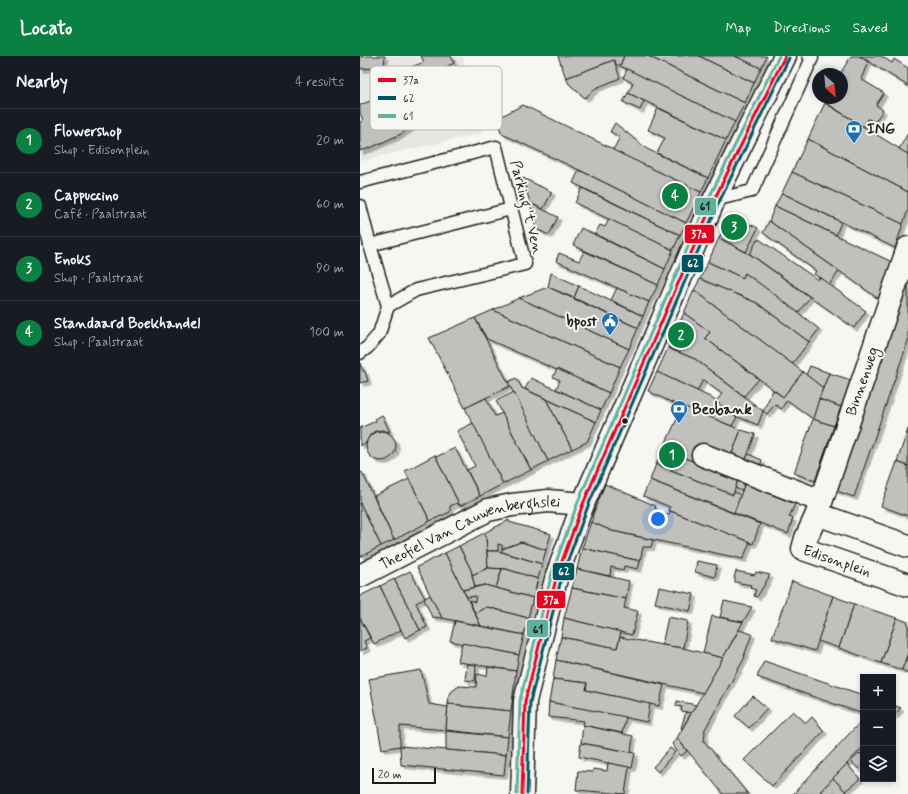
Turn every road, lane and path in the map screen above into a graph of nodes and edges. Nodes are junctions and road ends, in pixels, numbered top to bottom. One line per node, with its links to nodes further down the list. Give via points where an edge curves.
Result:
1 (785, 56): 4 (street)
2 (809, 56): 4 (lane, via 812,58 752,191)
3 (360, 182): 6 (lane, Parking 't Ven, via 496,147)
4 (714, 200): 12 (street)
5 (360, 206): 7 (lane)
6 (511, 210): 7 (lane); 9 (lane, Parking 't Ven, via 525,264 416,290)
7 (370, 245): 9 (lane)
8 (908, 248): 13 (street, Binnenweg)
9 (388, 306): 10 (lane, via 379,334)
10 (360, 353)
11 (703, 455): 13 (street, Edisonplein)
12 (583, 504): 15 (street, Theofiel Van Cauwenberghslei, via 548,501 488,510); 17 (street, via 557,575 525,701)
13 (819, 508): 14 (street, Edisonplein); 16 (street, Edisonplein, via 803,549)
14 (908, 546)
15 (360, 576)
16 (908, 585)
17 (522, 794)

